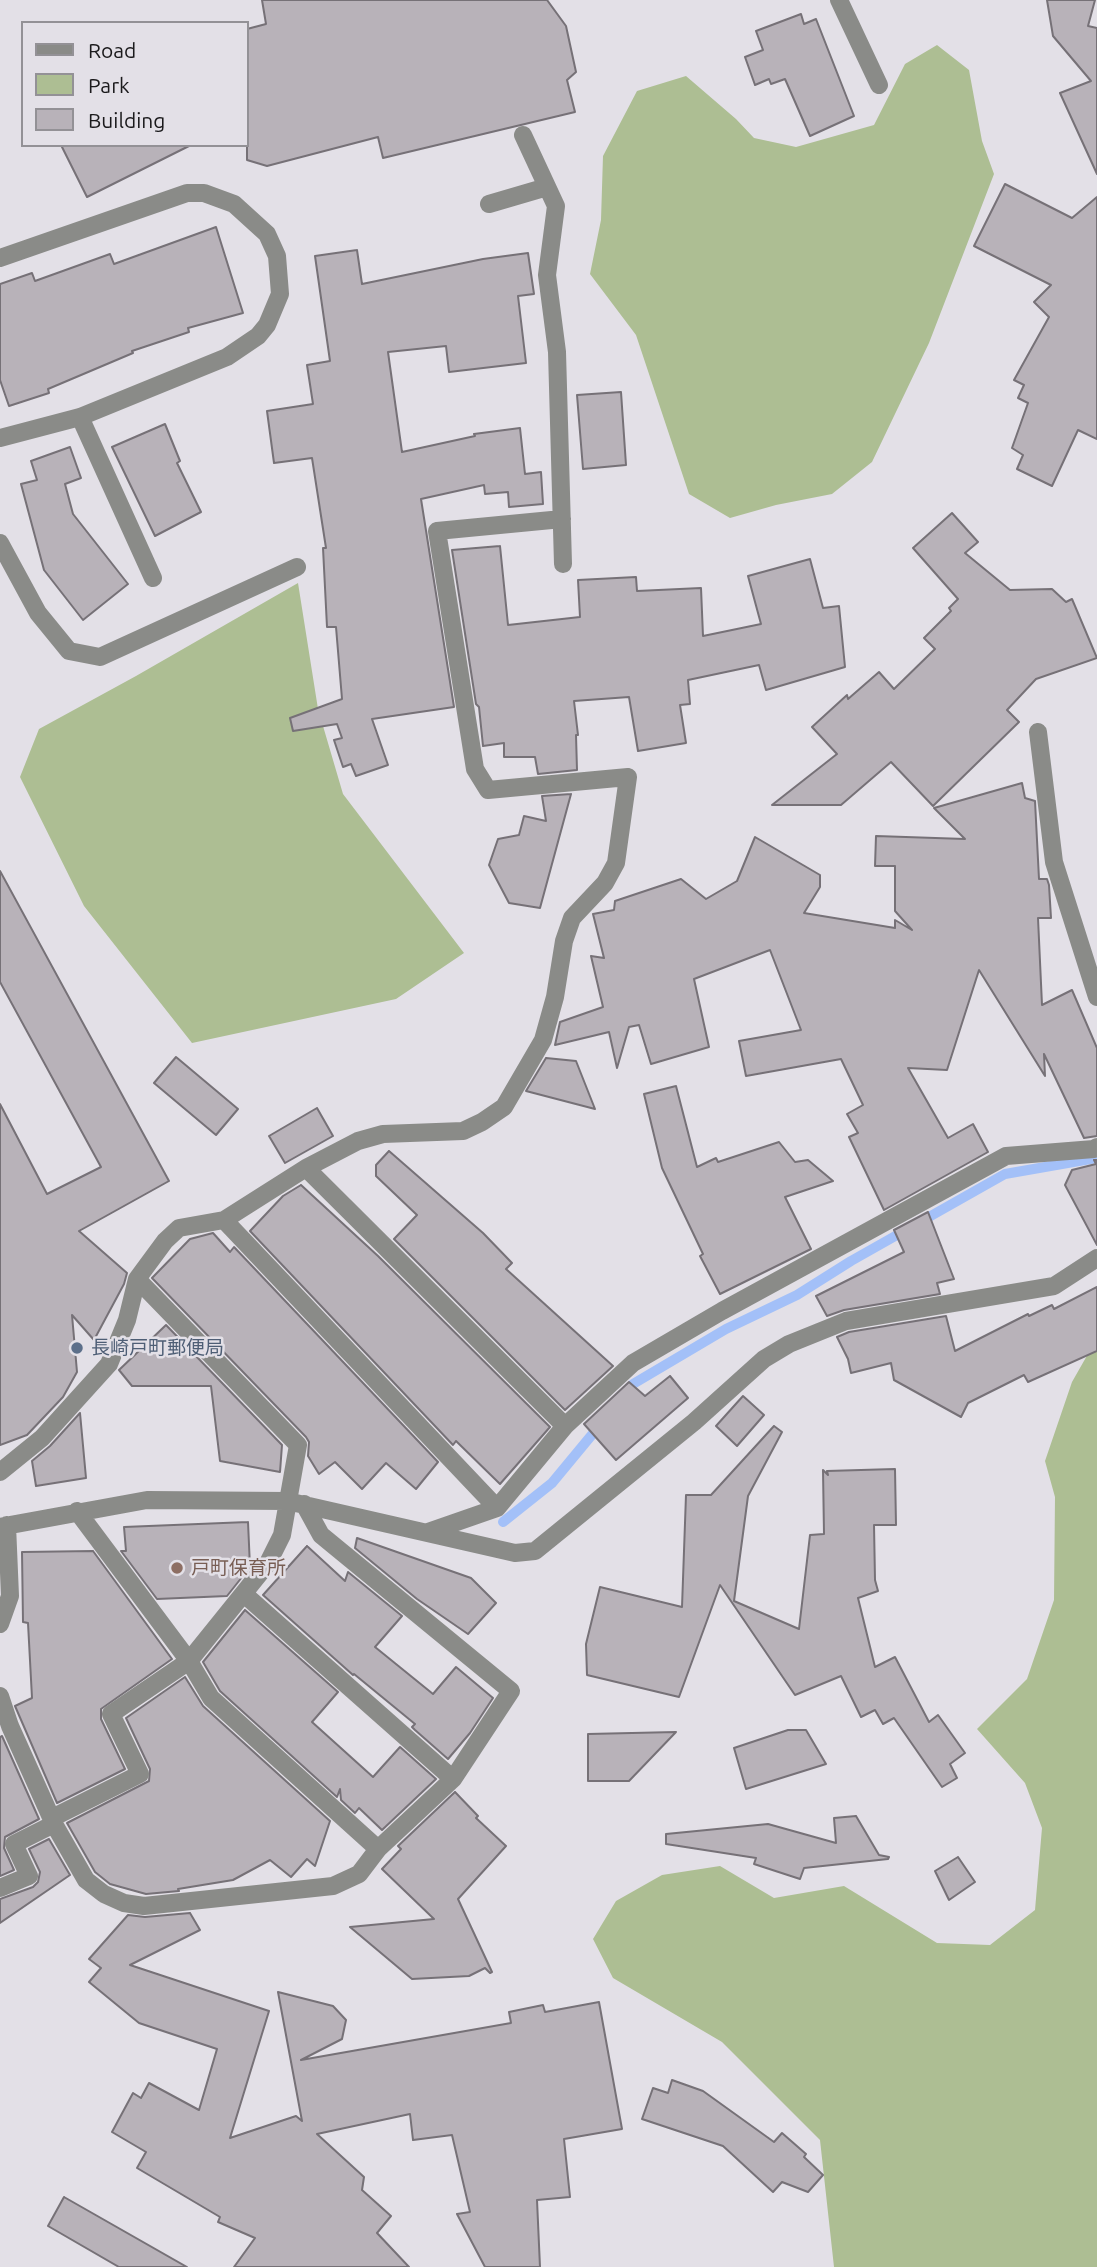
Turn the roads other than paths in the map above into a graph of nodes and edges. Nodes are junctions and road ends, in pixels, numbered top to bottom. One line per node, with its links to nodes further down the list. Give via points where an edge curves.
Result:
1 (839, 0): 2 (street)
2 (879, 85)
3 (523, 135): 4 (street)
4 (547, 187): 5 (street); 9 (street, via 556,206 547,275 558,352)
5 (489, 204)
6 (0, 258): 7 (street, via 187,193 204,193 234,204 267,234 277,256 280,294 258,336 227,357)
7 (80, 417): 8 (street); 13 (street)
8 (0, 438)
9 (562, 519): 11 (street); 17 (street, via 437,531 475,769 488,790 628,777 616,863 605,883 572,918 543,1040 503,1107 463,1131 383,1135 358,1141)
10 (0, 543): 12 (street, via 38,613 69,651 100,657)
11 (563, 564)
12 (297, 567)
13 (153, 578)
14 (1038, 732): 15 (street, via 1054,862)
15 (1097, 997)
16 (1097, 1147): 21 (street, via 1006,1156 633,1363)
17 (306, 1168): 18 (street); 21 (street)
18 (224, 1220): 20 (street, via 179,1228); 24 (street)
19 (1097, 1258): 27 (street, via 1054,1286 846,1321 789,1344 764,1359 535,1551 515,1553)
20 (138, 1279): 22 (street, via 108,1364 42,1438); 23 (street, via 298,1445)
21 (565, 1426): 24 (street)
22 (0, 1472)
23 (296, 1503): 25 (street, via 147,1500); 27 (street); 28 (street, via 268,1563); 32 (street, via 321,1535 512,1691)
24 (497, 1508): 27 (street)
25 (77, 1511): 26 (street); 30 (street)
26 (4, 1526): 29 (street, via 10,1596)
27 (428, 1532)
28 (244, 1594): 30 (street); 32 (street)
29 (0, 1624)
30 (189, 1661): 33 (street, via 111,1714 141,1774); 34 (street, via 211,1698)
31 (0, 1696): 33 (street)
32 (453, 1779): 34 (street)
33 (53, 1821): 34 (street, via 86,1880 124,1903 144,1906 333,1886 359,1874); 35 (street, via 14,1844 30,1876)
34 (378, 1849)
35 (0, 1888)

